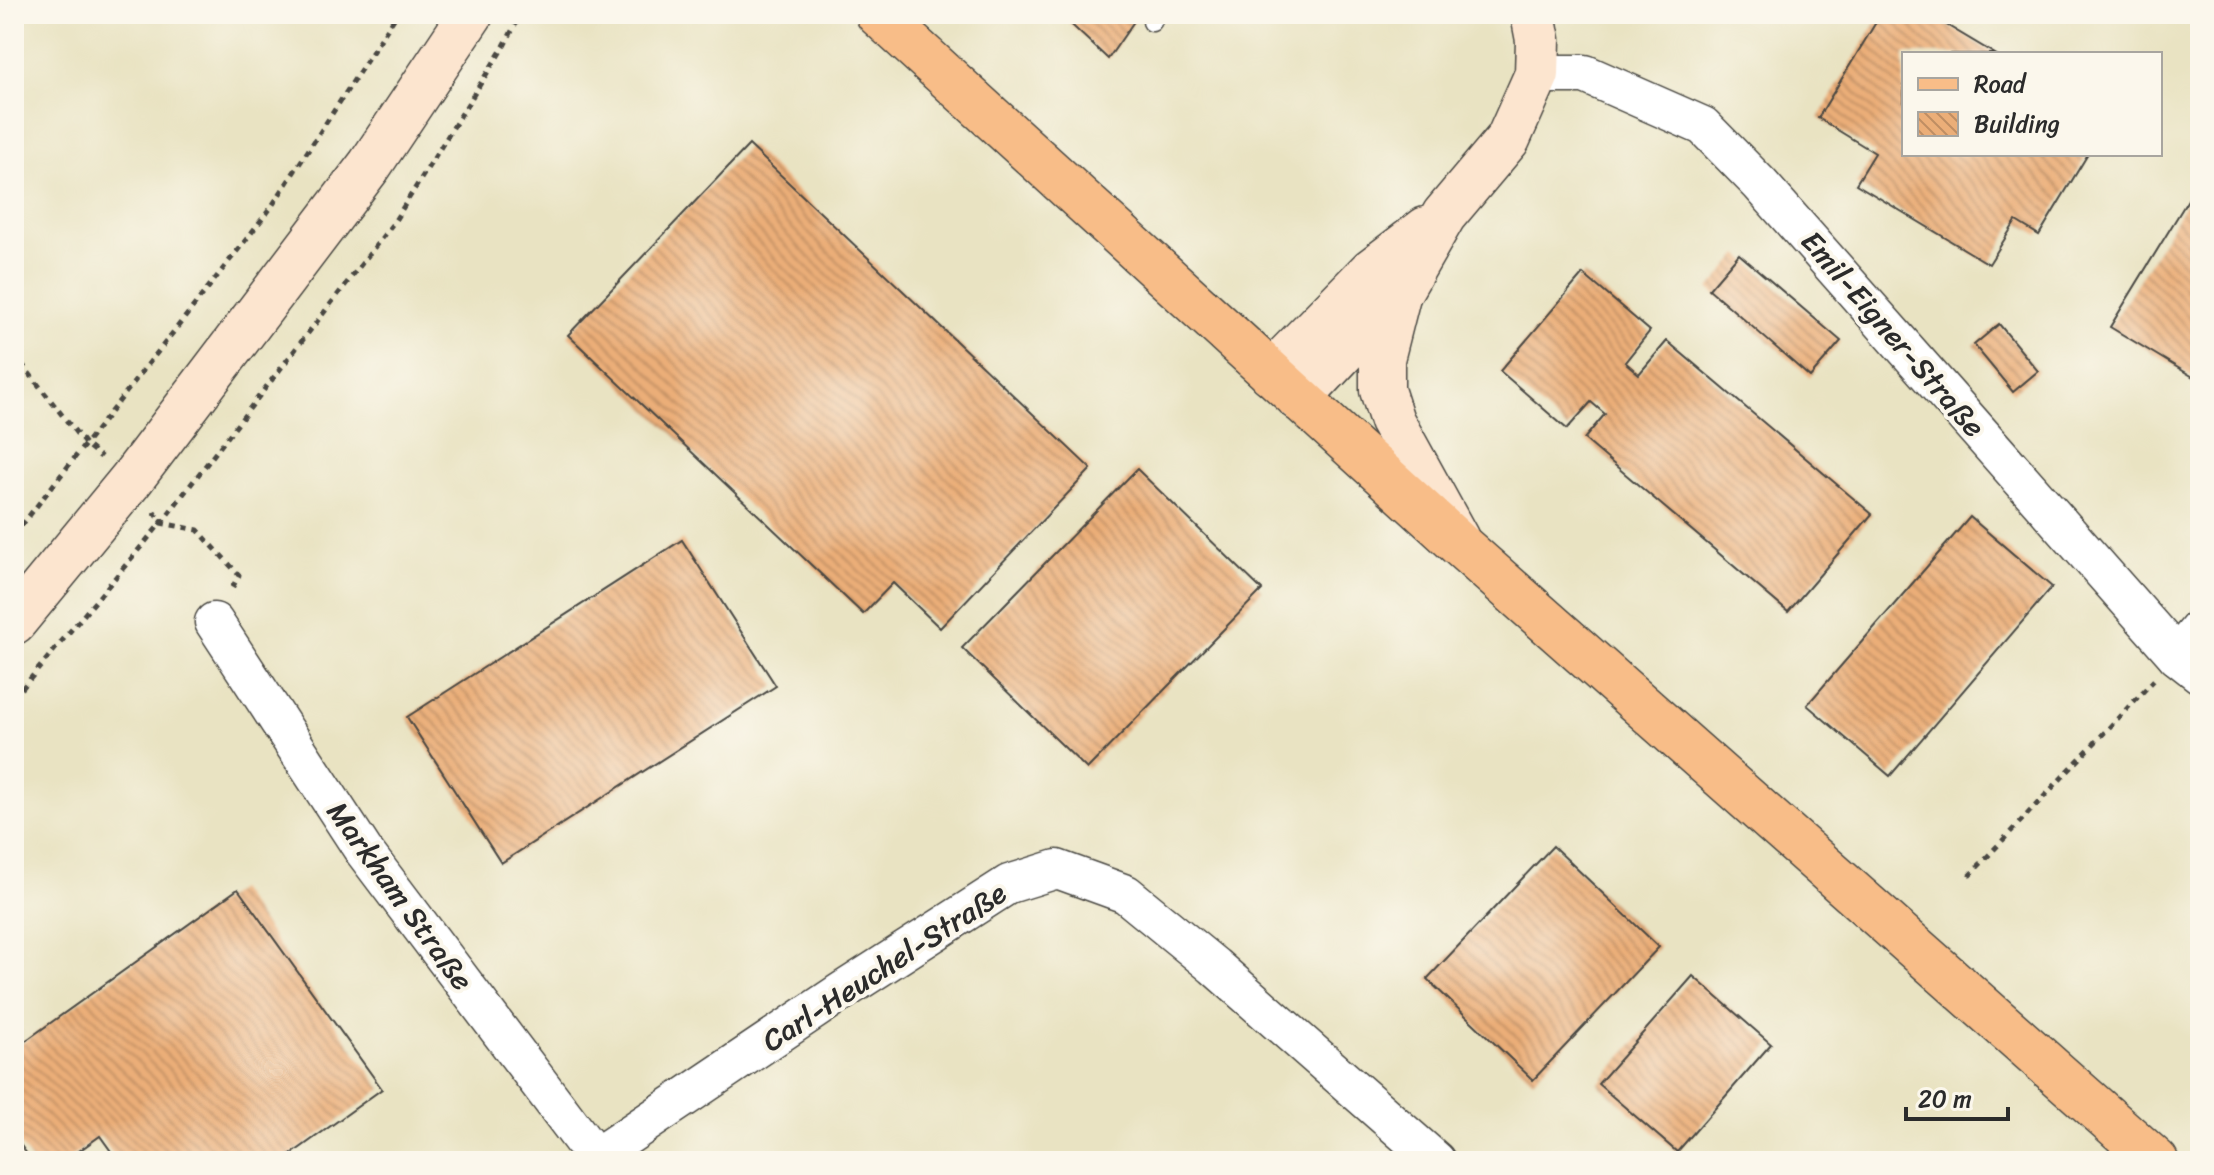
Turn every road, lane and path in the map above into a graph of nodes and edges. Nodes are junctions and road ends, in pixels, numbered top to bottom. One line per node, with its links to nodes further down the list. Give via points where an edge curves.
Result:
1 (397, 14): 11 (path, via 270,209)
2 (471, 14): 12 (main road, via 370,165)
3 (521, 14): 13 (path, via 394,222)
4 (878, 14): 10 (main road)
5 (1533, 14): 6 (main road)
6 (1537, 74): 7 (main road, via 1508,139); 18 (street, Emil-Eigner-Straße, via 1585,74 1703,126)
7 (1444, 215): 8 (main road); 10 (main road, via 1372,270)
8 (1399, 293): 10 (main road); 15 (main road, via 1382,359 1382,390 1392,421)
9 (14, 354): 11 (path)
10 (1285, 386): 15 (main road)
11 (85, 444): 12 (path); 14 (path)
12 (131, 480): 16 (main road)
13 (161, 523): 17 (path, via 198,530 239,575); 19 (path)
14 (14, 535)
15 (1460, 545): 23 (main road)
16 (14, 622)
17 (214, 622): 21 (street, Markham Straße, via 363,850)
18 (2192, 653): 20 (path)
19 (14, 698)
20 (1969, 876)
21 (594, 1160): 22 (street, Carl-Heuchel-Straße, via 1009,884 1057,869 1126,894)
22 (1436, 1161)
23 (2156, 1161)

